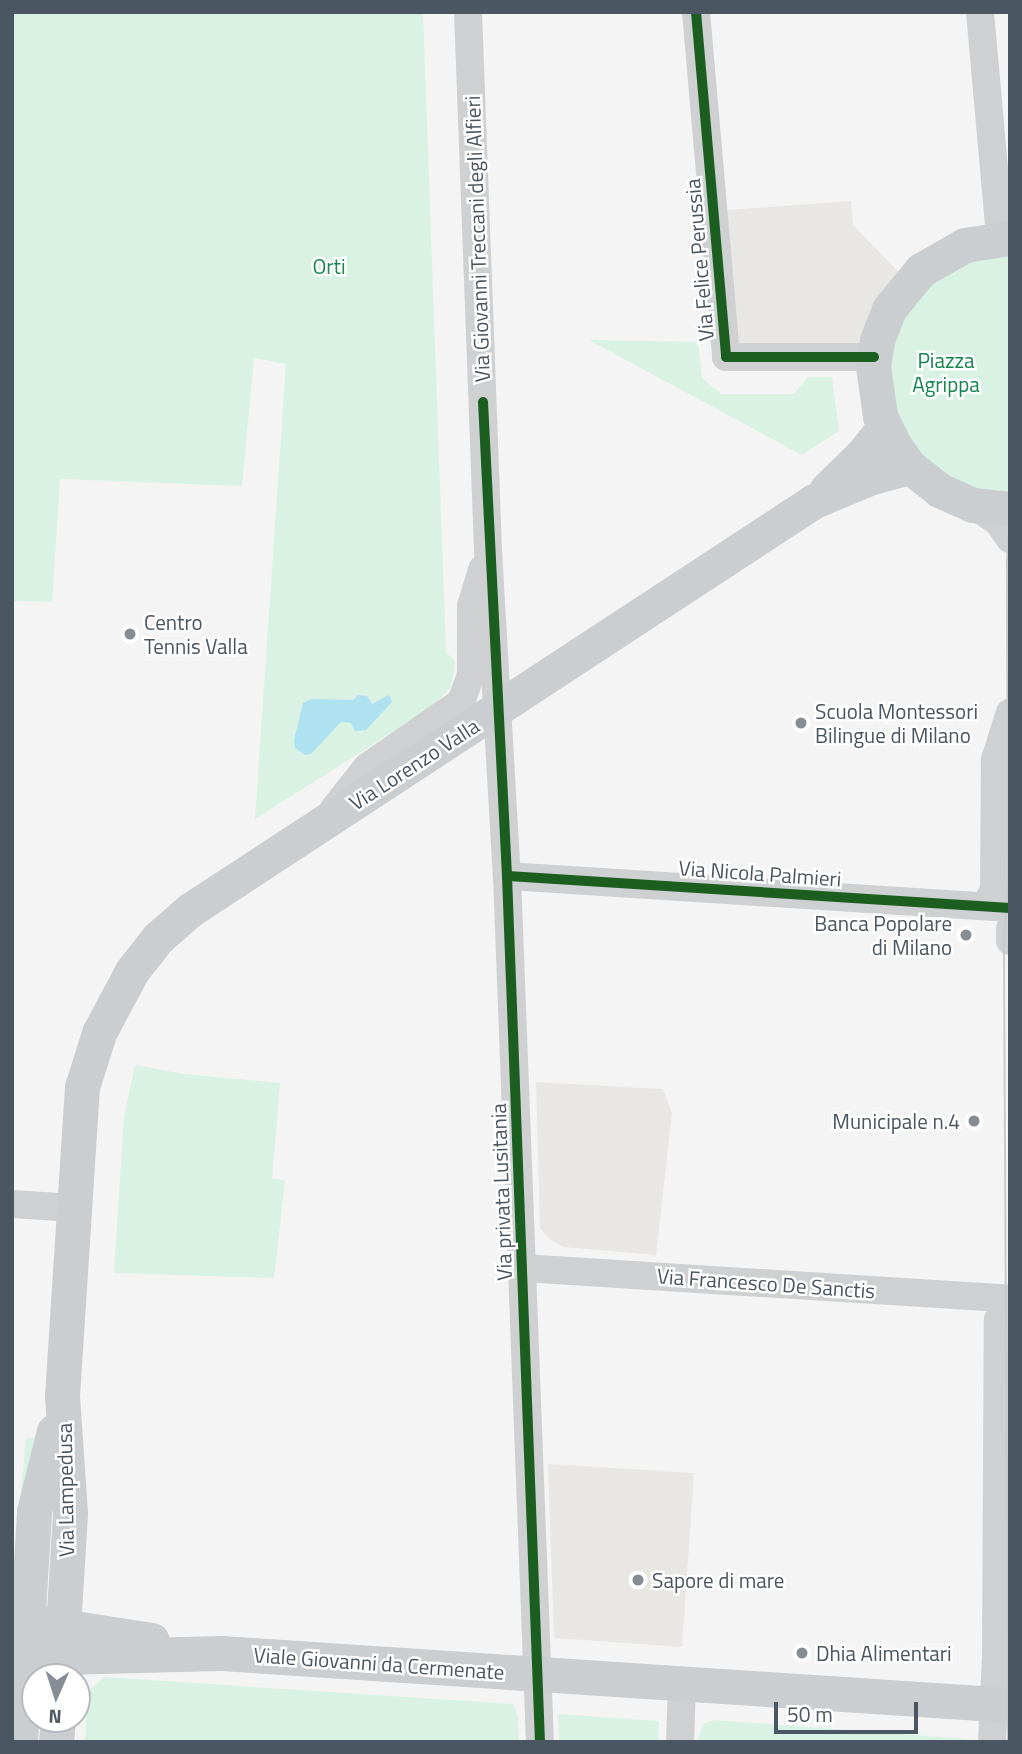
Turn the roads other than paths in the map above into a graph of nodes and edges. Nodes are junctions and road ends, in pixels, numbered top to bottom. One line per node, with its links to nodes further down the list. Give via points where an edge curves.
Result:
1 (468, 12): 12 (street, Via Giovanni Treccani degli Alfieri)
2 (696, 12): 5 (street, Via Felice Perussia, via 726,357)
3 (980, 12): 4 (street)
4 (1005, 238): 5 (main road, via 965,245 921,270 889,309)
5 (874, 357): 6 (main road, via 875,400)
6 (884, 427): 7 (main road); 8 (main road, Via Lorenzo Valla)
7 (910, 467): 8 (main road, Via Lorenzo Valla); 9 (main road, via 939,490)
8 (814, 501): 13 (main road, Via Lorenzo Valla)
9 (973, 505): 10 (main road); 11 (street, via 998,522)
10 (1010, 509)
11 (1010, 539)
12 (488, 550): 13 (street, Via Giovanni Treccani degli Alfieri); 15 (street, Via Giovanni Treccani degli Alfieri, via 471,606 471,674 461,702 367,766)
13 (497, 709): 15 (main road, Via Lorenzo Valla); 16 (street, Via privata Lusitania)
14 (1010, 712): 17 (street, via 993,778)
15 (321, 824): 20 (main road, Via Lorenzo Valla, via 179,919)
16 (507, 876): 17 (street, Via Nicola Palmieri); 23 (street, Via privata Lusitania)
17 (999, 903)
18 (1010, 929): 19 (street)
19 (1010, 941)
20 (132, 971): 22 (main road, Via Lampedusa, via 104,1020 85,1073)
21 (12, 1204): 22 (street)
22 (74, 1208): 25 (main road, Via Lampedusa)
23 (523, 1268): 24 (street, Via Francesco De Sanctis); 28 (street, Via privata Lusitania)
24 (1010, 1299): 30 (street, via 998,1320 996,1658)
25 (62, 1396): 26 (main road, Via Lampedusa, via 34,1511); 27 (main road, Via Lampedusa, via 70,1513)
26 (19, 1637): 27 (main road, Viale Giovanni da Cermenate); 31 (main road, Via Lampedusa)
27 (61, 1653): 28 (main road, Viale Giovanni da Cermenate, via 221,1653)
28 (537, 1674): 29 (main road, Viale Giovanni da Cermenate); 32 (street)
29 (682, 1684): 30 (main road, Viale Giovanni da Cermenate); 33 (street)
30 (1001, 1704): 34 (street)
31 (20, 1742)
32 (540, 1742)
33 (680, 1742)
34 (992, 1742)

